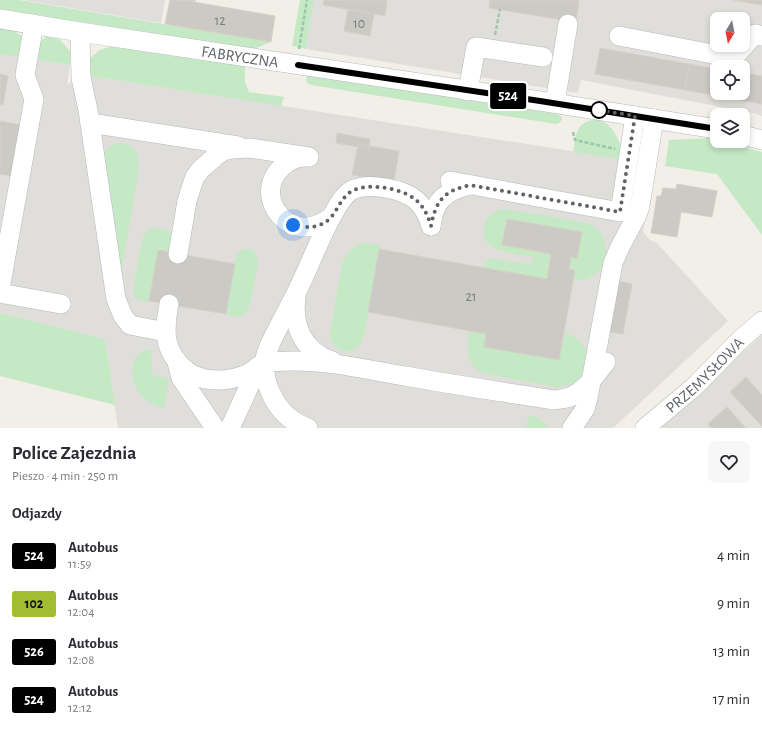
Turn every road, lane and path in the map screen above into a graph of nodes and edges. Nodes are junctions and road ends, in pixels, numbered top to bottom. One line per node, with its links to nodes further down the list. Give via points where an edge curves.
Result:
1 (307, 0): 11 (path)
2 (500, 9): 9 (path)
3 (0, 19): 4 (street, FABRYCZNA)
4 (34, 24): 6 (street, FABRYCZNA); 28 (street, via 25,75 34,99)
5 (568, 24): 13 (street)
6 (80, 32): 11 (street, FABRYCZNA); 16 (street, via 81,78)
7 (618, 36): 8 (street, via 733,58 755,34)
8 (762, 36)
9 (493, 49): 10 (street); 12 (street, via 476,47)
10 (543, 57)
11 (298, 65): 12 (street, FABRYCZNA)
12 (468, 91): 13 (street, FABRYCZNA)
13 (555, 103): 14 (street, FABRYCZNA)
14 (635, 116): 15 (street, FABRYCZNA); 24 (street, via 620,212)
15 (654, 119): 17 (street, FABRYCZNA); 38 (street, via 637,215 611,270)
16 (90, 123): 21 (street); 33 (street, via 116,299 130,325)
17 (710, 128)
18 (573, 132): 22 (path, via 575,140)
19 (750, 137): 20 (street)
20 (762, 140)
21 (250, 148): 25 (street, via 309,157 293,159 274,176 270,192 273,204 285,221 309,227 317,226); 26 (street, via 223,151 207,163 195,177)
22 (621, 150)
23 (450, 182): 24 (street)
24 (470, 185): 25 (street, via 460,187 438,203 431,226 429,217 416,200 405,193 375,187 352,190)
25 (331, 217): 27 (street)
26 (178, 254)
27 (299, 286): 36 (street, via 294,307 298,328 309,347 327,360); 37 (street)
28 (0, 290)
29 (0, 293): 30 (street)
30 (61, 304)
31 (169, 304): 33 (street)
32 (762, 321): 43 (street, PRZEMYSŁOWA, via 694,387)
33 (166, 332): 34 (street, via 167,342)
34 (176, 361): 37 (street, via 193,374 214,380 236,378); 39 (street, via 181,378)
35 (606, 362): 38 (street)
36 (337, 363): 37 (street, via 294,360); 38 (street, via 554,400 572,396)
37 (261, 365): 40 (street); 41 (street, via 271,394 284,414)
38 (592, 379): 42 (street, via 584,409)
39 (215, 428)
40 (230, 428)
41 (308, 428)
42 (572, 428)
43 (645, 428)

